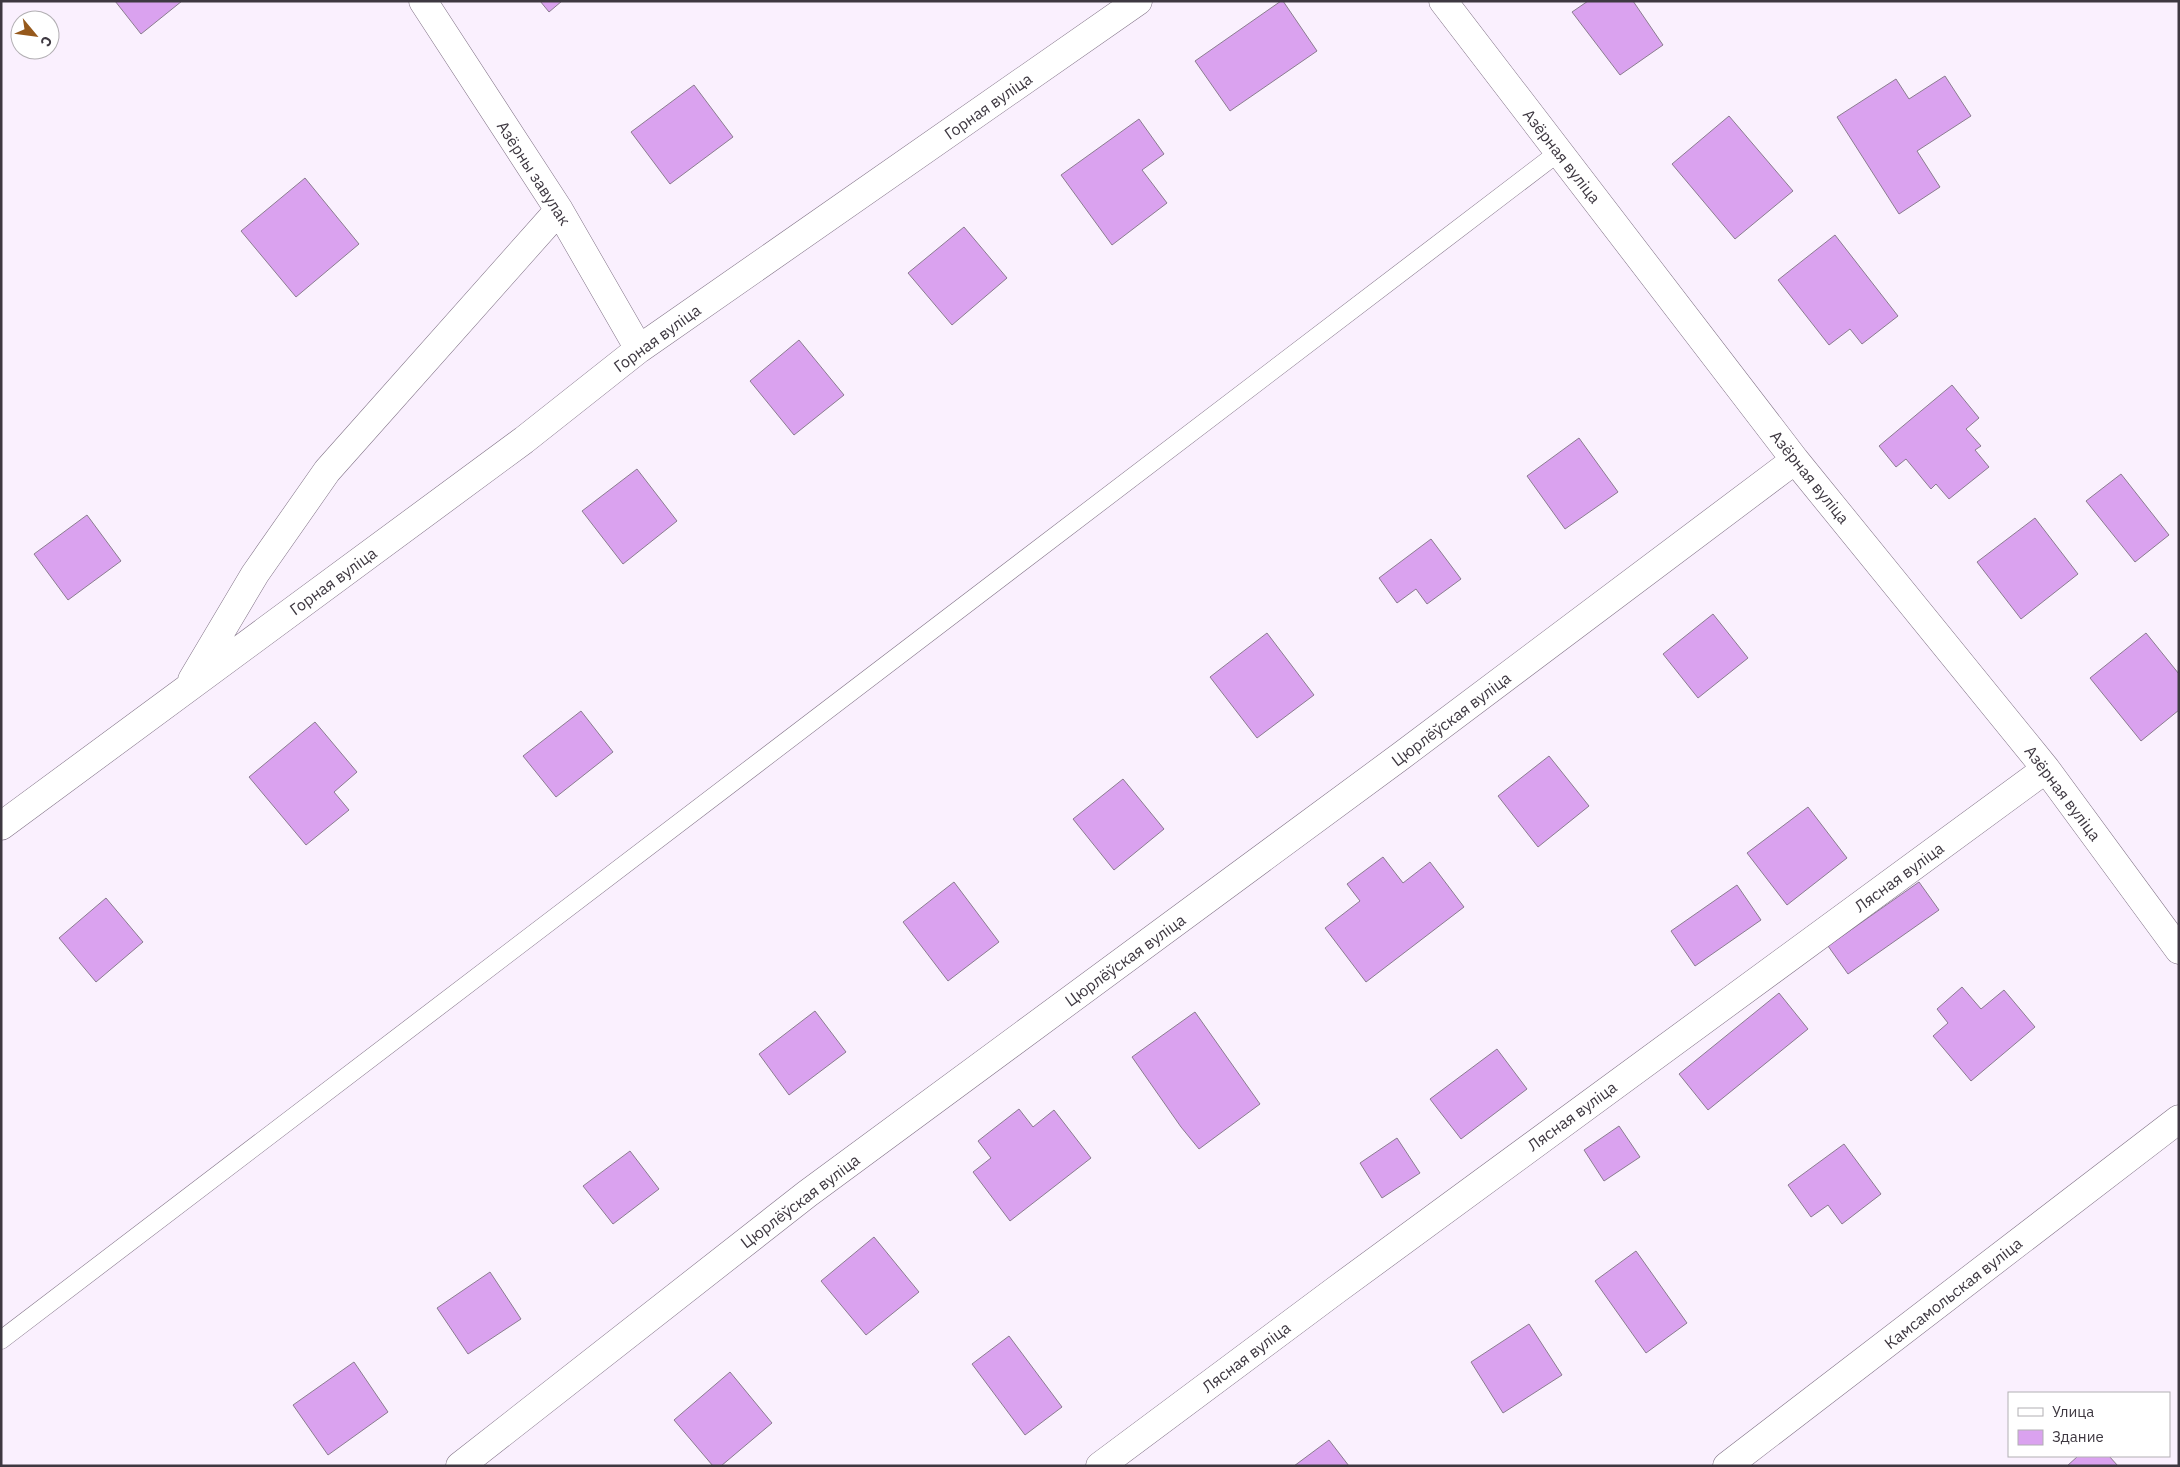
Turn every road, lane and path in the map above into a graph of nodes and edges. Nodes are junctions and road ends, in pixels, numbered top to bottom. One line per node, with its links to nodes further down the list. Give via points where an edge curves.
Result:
1 (423, 1): 5 (street, Азёрны завулак)
2 (1138, 1): 6 (street, Горная вуліца)
3 (1443, 1): 4 (street, Азёрная вуліца)
4 (1559, 152): 7 (street, Азёрная вуліца); 13 (lane)
5 (559, 210): 6 (street, Азёрны завулак); 8 (street, Горная вуліца, via 326,471 255,574)
6 (639, 349): 8 (street, Горная вуліца, via 524,440)
7 (1795, 460): 9 (street, Азёрная вуліца); 14 (street, Цюрлёўская вуліца, via 1401,756 806,1194)
8 (186, 689): 10 (street, Горная вуліца)
9 (2046, 769): 11 (street, Азёрная вуліца); 15 (street, Лясная вуліца)
10 (1, 826)
11 (2179, 950)
12 (2179, 1119): 16 (street, Камсамольская вуліца)
13 (1, 1340)
14 (460, 1466)
15 (1100, 1466)
16 (1727, 1466)

